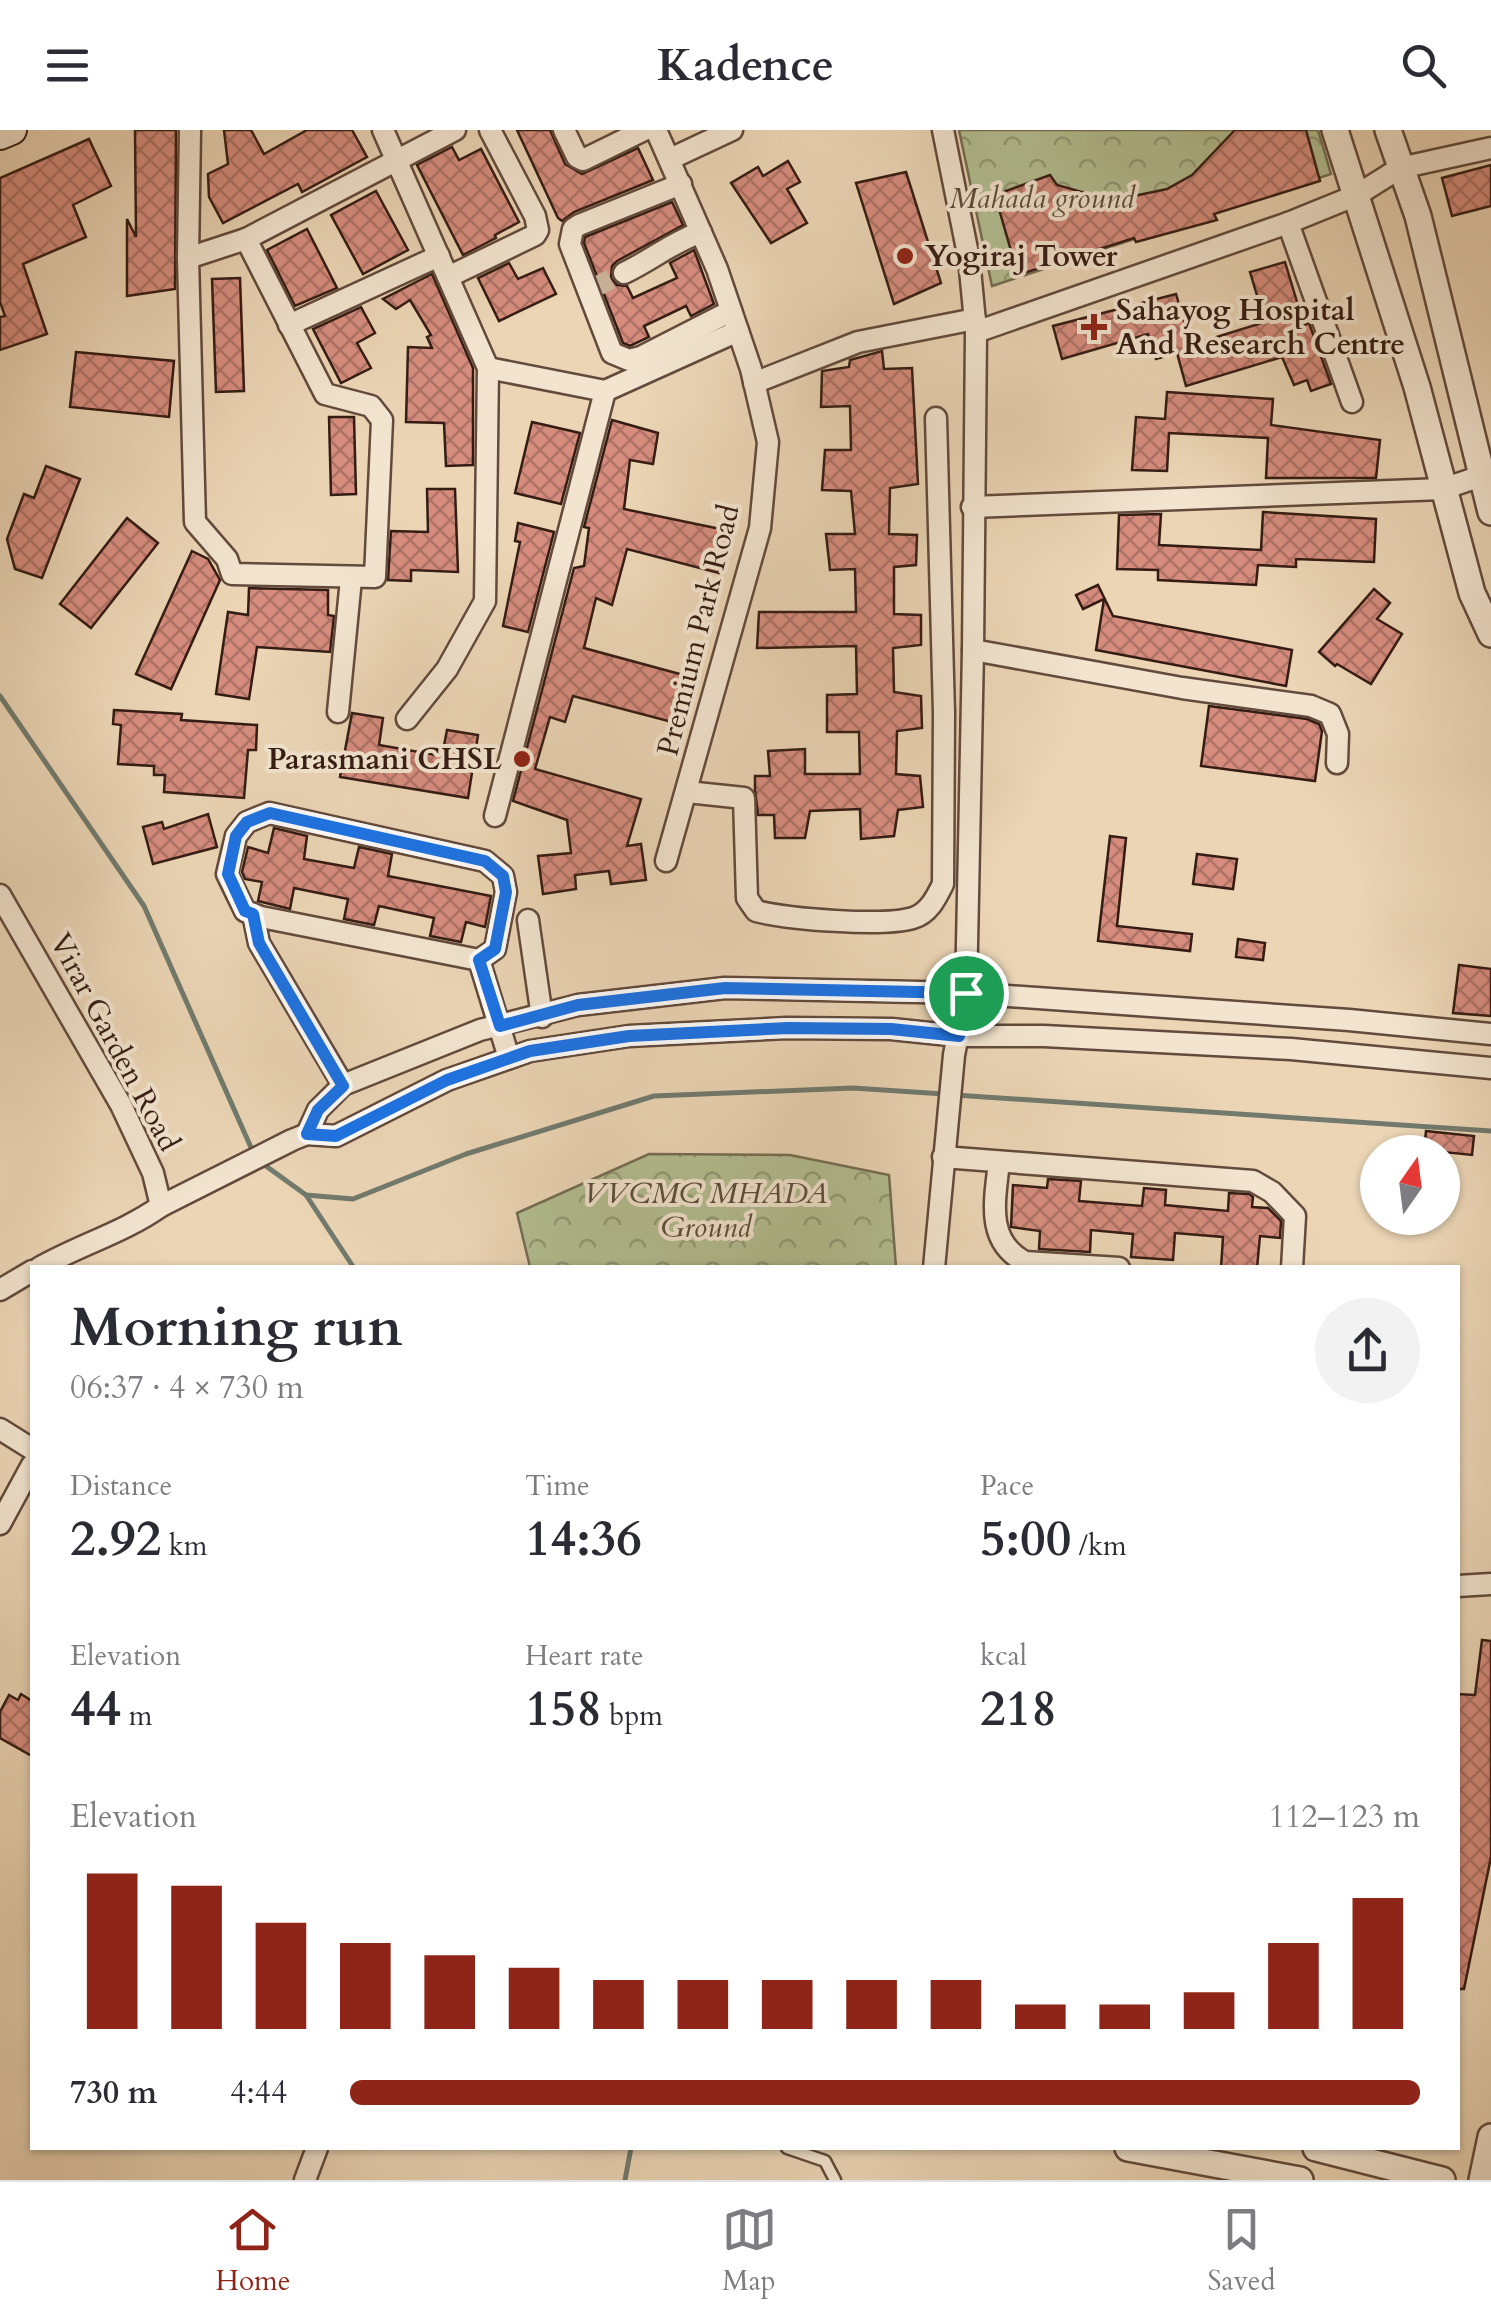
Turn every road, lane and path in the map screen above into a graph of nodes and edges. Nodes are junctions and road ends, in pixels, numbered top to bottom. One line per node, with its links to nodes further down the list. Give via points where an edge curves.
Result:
1 (12, 130): 13 (main road)
2 (190, 130): 25 (street)
3 (383, 130): 15 (street)
4 (455, 130): 15 (street)
5 (490, 130): 27 (street, via 538,230)
6 (564, 130): 7 (street, via 583,160)
7 (644, 130)
8 (656, 130): 16 (street, Premium Park Road)
9 (732, 130): 16 (street)
10 (944, 130): 30 (street)
11 (1335, 130): 19 (street)
12 (1388, 130): 17 (street)
13 (0, 134)
14 (1491, 148): 17 (street)
15 (396, 159): 22 (street); 24 (street)
16 (670, 159): 18 (street, Premium Park Road)
17 (1400, 168): 19 (street); 36 (street, via 1418,216)
18 (675, 186): 21 (street, Premium Park Road); 28 (street, via 574,230 570,244 612,353 641,357)
19 (1356, 195): 20 (street); 37 (street)
20 (1288, 223): 30 (street); 34 (street)
21 (698, 233): 26 (street); 28 (street, Premium Park Road)
22 (246, 239): 25 (street); 29 (street)
23 (537, 246): 27 (street)
24 (439, 256): 27 (street); 29 (street)
25 (188, 258): 40 (street, via 196,522 232,574)
26 (624, 273)
27 (450, 282): 31 (street)
28 (732, 319): 32 (street, Premium Park Road); 33 (street)
29 (290, 325): 40 (street, via 326,394 371,406 382,420 375,577)
30 (975, 326): 32 (street, via 858,342); 38 (street)
31 (488, 368): 33 (street); 44 (street, via 486,601 447,668)
32 (754, 382): 46 (street, Premium Park Road, via 768,442 760,528)
33 (605, 392): 47 (street)
34 (1352, 402)
35 (936, 418): 46 (street, via 943,884 933,904 916,918 892,920 784,918 756,911 747,898 744,798)
36 (1481, 476): 37 (street); 39 (street)
37 (1443, 489): 38 (street); 41 (street, via 1472,593)
38 (972, 507): 42 (street)
39 (1491, 512)
40 (351, 578): 43 (street)
41 (1491, 634)
42 (973, 650): 45 (street, via 1310,706 1330,714 1338,734); 53 (street)
43 (338, 712)
44 (407, 718)
45 (1337, 763)
46 (687, 792): 48 (street, Premium Park Road)
47 (494, 816)
48 (666, 861)
49 (0, 895): 64 (street, Virar Garden Road, via 122,1106)
50 (253, 914): 52 (street); 52 (street, via 245,911 228,874 236,836 247,822 270,813 485,861 503,876 506,892 495,949); 60 (street, via 259,943)
51 (528, 920): 54 (street)
52 (479, 960): 55 (street)
53 (966, 993): 54 (street, via 725,988 578,1005); 56 (street); 57 (street)
54 (542, 1016): 55 (street)
55 (500, 1026): 58 (street); 60 (street)
56 (1491, 1034)
57 (956, 1046): 58 (street, via 891,1029 707,1031 629,1036); 59 (street, via 1044,1036); 62 (street)
58 (509, 1058): 61 (street, via 447,1080 336,1136)
59 (1491, 1068)
60 (343, 1086): 61 (street)
61 (300, 1137): 64 (street)
62 (943, 1158): 63 (street); 66 (street)
63 (999, 1162): 67 (street, via 994,1225 1011,1255); 68 (street, via 1253,1181 1295,1216)
64 (161, 1206): 65 (street, via 131,1227)
65 (43, 1265)
66 (934, 1265)
67 (1072, 1265)
68 (1292, 1265)
69 (30, 1272): 70 (street)
70 (0, 1290)
71 (0, 1429): 72 (street)
72 (30, 1448)
73 (30, 1469): 74 (street)
74 (0, 1524)
75 (1491, 1584): 76 (street)
76 (1460, 1586)
77 (1491, 2137): 86 (street)
78 (316, 2150): 82 (street)
79 (793, 2150): 83 (lane, via 825,2161)
80 (1139, 2150): 84 (street)
81 (1324, 2150): 85 (street)
82 (305, 2180)
83 (835, 2180)
84 (1300, 2180)
85 (1442, 2180)
86 (1482, 2180)

